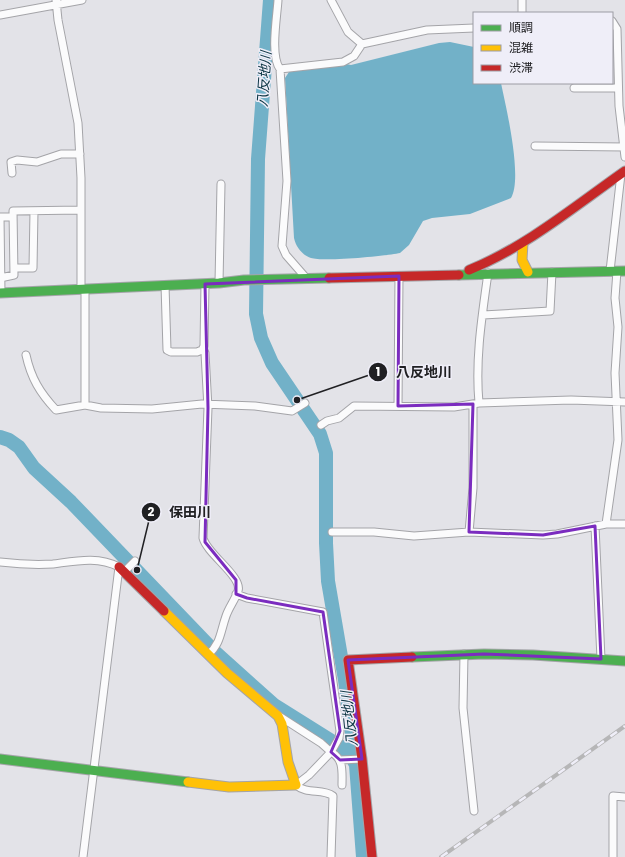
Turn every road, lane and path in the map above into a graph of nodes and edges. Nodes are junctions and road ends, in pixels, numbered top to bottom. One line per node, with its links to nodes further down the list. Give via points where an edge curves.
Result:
1 (82, 0): 5 (street)
2 (278, 0): 11 (street, via 275,41 277,65)
3 (331, 0): 10 (street, via 348,32)
4 (522, 0): 6 (street)
5 (56, 2): 7 (street); 16 (street, via 78,123)
6 (522, 12)
7 (0, 15)
8 (613, 23): 13 (street, via 617,29)
9 (473, 28): 10 (street, via 427,30)
10 (362, 44): 11 (street, via 354,56 343,62)
11 (280, 69): 33 (street, via 287,181 282,246 286,255)
12 (574, 88): 13 (street)
13 (618, 88): 15 (street)
14 (535, 146): 15 (street)
15 (624, 147): 17 (street)
16 (80, 154): 19 (street, via 60,154 37,162 17,160 11,162); 21 (street)
17 (625, 157)
18 (623, 172): 24 (street); 26 (street)
19 (12, 173)
20 (222, 184): 34 (street)
21 (81, 210): 22 (street); 37 (street)
22 (34, 211): 23 (street, via 13,211); 25 (street, via 32,268)
23 (13, 217): 25 (street); 32 (street, via 0,217)
24 (523, 243): 27 (street, via 522,260); 30 (street, via 477,268)
25 (14, 268): 32 (street, via 14,276)
26 (617, 271): 28 (street); 42 (street)
27 (528, 272): 28 (street); 29 (street)
28 (552, 272): 39 (street, via 550,311)
29 (488, 273): 30 (street); 39 (street)
30 (456, 274): 31 (street)
31 (398, 276): 33 (street); 48 (street)
32 (1, 278): 38 (street)
33 (307, 279): 34 (street)
34 (219, 283): 35 (street)
35 (205, 284): 36 (street); 40 (street)
36 (165, 285): 37 (street); 40 (street, via 167,350 198,352)
37 (83, 289): 38 (street); 46 (street)
38 (1, 293)
39 (483, 315): 45 (street)
40 (203, 349): 47 (street)
41 (26, 355): 46 (street, via 34,382 56,410)
42 (617, 401): 43 (street); 45 (street); 50 (street, via 617,445)
43 (625, 402)
44 (305, 403): 47 (street, via 297,409 280,410 255,406)
45 (476, 403): 48 (street, via 454,407); 54 (street)
46 (85, 405): 47 (street, via 101,408 152,409)
47 (208, 405): 57 (street, via 204,538 206,547 236,580)
48 (398, 406): 49 (street, via 354,406 339,418 327,421)
49 (321, 426)
50 (606, 524): 51 (street); 52 (street)
51 (625, 524)
52 (595, 526): 54 (street, via 543,535); 60 (street)
53 (332, 532): 54 (street, via 374,532 414,536)
54 (469, 532)
55 (0, 562): 56 (street, via 37,564 94,560)
56 (128, 566): 58 (street); 67 (street)
57 (236, 594): 58 (street); 63 (street, via 323,612 340,731)
58 (212, 652): 62 (street, via 227,674)
59 (464, 654): 60 (street, via 533,654); 65 (street, via 348,660); 71 (street, via 464,714)
60 (601, 659): 61 (street)
61 (625, 660)
62 (278, 716): 63 (street); 68 (street)
63 (331, 752): 66 (street); 68 (street)
64 (0, 759): 67 (street)
65 (360, 759): 66 (street); 74 (street)
66 (340, 760): 69 (street)
67 (94, 771): 68 (street, via 229,787); 72 (street)
68 (296, 785): 73 (street, via 305,791 329,793 333,796)
69 (342, 785)
70 (625, 797): 75 (street, via 613,796)
71 (474, 811)
72 (83, 857)
73 (331, 857)
74 (372, 857)
75 (612, 857)

